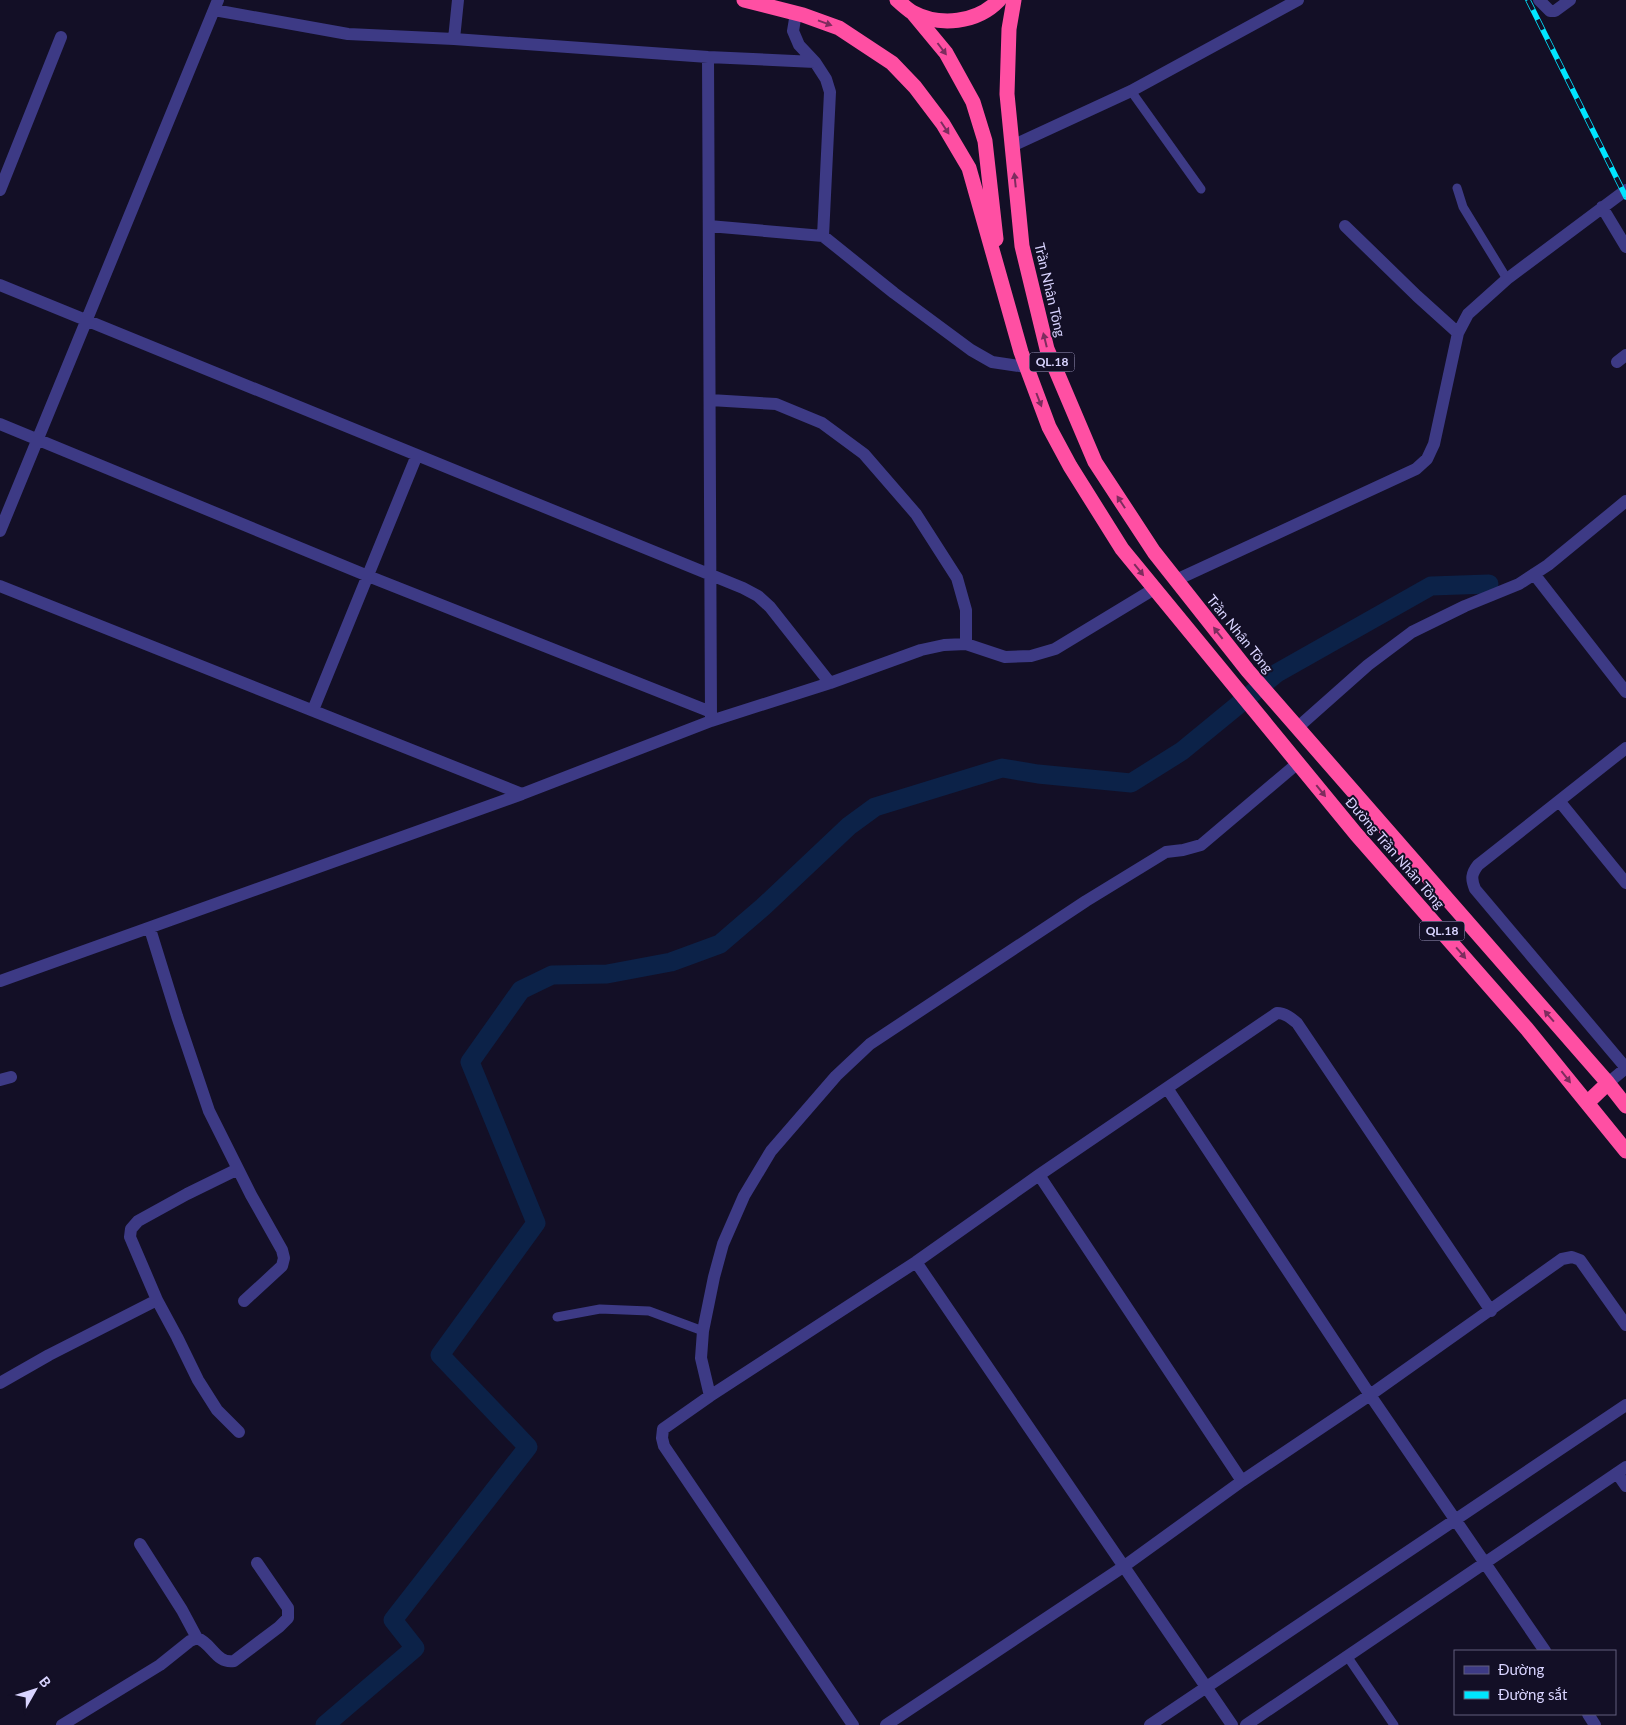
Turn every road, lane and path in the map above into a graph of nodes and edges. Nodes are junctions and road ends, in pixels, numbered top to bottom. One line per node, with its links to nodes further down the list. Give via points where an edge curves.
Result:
1 (458, 0): 13 (street)
2 (744, 0): 11 (highway)
3 (897, 0): 10 (highway)
4 (999, 0): 10 (highway, via 975,17 954,21 932,20)
5 (1014, 0): 17 (highway, Trần Nhân Tông / QL.18, via 1009,29 1007,94)
6 (1298, 0): 16 (street)
7 (1539, 0): 8 (street, via 1555,12)
8 (1570, 0)
9 (216, 5): 13 (street, via 348,34); 30 (street)
10 (912, 12): 29 (highway, one-way to 29, via 946,53 973,102 985,141)
11 (796, 13): 15 (street, via 794,31 799,45); 29 (highway, one-way to 29, via 839,28 892,63 943,124 969,168)
12 (62, 37): 20 (street)
13 (454, 39): 14 (street)
14 (708, 57): 15 (street); 23 (street)
15 (815, 62): 25 (street, via 830,92)
16 (1131, 92): 17 (street); 19 (lane)
17 (1012, 146): 42 (highway, Trần Nhân Tông / QL.18, one-way to 17, via 1095,462 1047,350 1022,246)
18 (1457, 188): 27 (lane, via 1463,207)
19 (1201, 189)
20 (0, 190)
21 (1626, 190): 22 (street)
22 (1602, 207): 26 (street); 27 (street)
23 (709, 226): 25 (street); 33 (street)
24 (1345, 226): 31 (street)
25 (823, 236): 32 (street, via 971,350 992,362)
26 (1626, 247)
27 (1507, 279): 31 (street, via 1472,310)
28 (0, 285): 30 (street)
29 (1002, 288): 32 (highway, QL.18)
30 (86, 320): 35 (street); 36 (street)
31 (1458, 333): 42 (street, via 1434,444 1427,459 1416,469)
32 (1026, 367): 44 (highway, QL.18, one-way to 44, via 1049,427 1070,466 1122,549)
33 (710, 400): 41 (street); 45 (street, via 776,404 822,423 864,454 916,514 958,578 966,610)
34 (0, 424): 35 (street)
35 (38, 439): 38 (street); 40 (street)
36 (417, 455): 40 (street); 41 (street)
37 (1626, 501): 39 (street)
38 (0, 531)
39 (1534, 574): 47 (street); 51 (street, via 1519,584 1412,632 1368,665)
40 (368, 576): 49 (street); 50 (street)
41 (711, 576): 46 (street, via 758,596); 50 (street)
42 (1176, 580): 48 (highway, Trần Nhân Tông / QL.18, one-way to 42)
43 (0, 586): 49 (street)
44 (1154, 589): 45 (street, via 1055,649 1031,656 1005,657); 53 (highway, Đường Trần Nhân Tông / QL.18)
45 (966, 644): 46 (street, via 921,650)
46 (830, 683): 50 (street)
47 (1626, 692)
48 (1272, 700): 51 (highway, Đường Trần Nhân Tông / QL.18)
49 (313, 710): 54 (street)
50 (711, 716): 54 (street)
51 (1297, 728): 60 (highway, Đường Trần Nhân Tông / QL.18, one-way to 51)
52 (1626, 748): 55 (street)
53 (1298, 763): 62 (highway, Đường Trần Nhân Tông / QL.18, one-way to 62, via 1356,834 1528,1029); 73 (street, via 1201,845 1166,852 1086,900 870,1044 836,1076 771,1151 744,1196 723,1244)
54 (522, 794): 57 (street)
55 (1560, 802): 56 (street); 59 (street, via 1478,865 1472,879 1475,889)
56 (1626, 883)
57 (150, 929): 58 (street); 65 (street, via 209,1111)
58 (0, 981)
59 (1626, 1068): 60 (street)
60 (1608, 1083): 62 (highway); 63 (highway, Đường Trần Nhân Tông / QL.18)
61 (1167, 1088): 66 (street); 70 (street, via 1277,1013 1292,1018); 75 (street)
62 (1586, 1103): 64 (highway, Đường Trần Nhân Tông / QL.18)
63 (1626, 1106)
64 (1626, 1150)
65 (238, 1169): 68 (street, via 138,1221 131,1229 134,1249); 69 (street, via 284,1258 282,1266)
66 (1039, 1175): 67 (street); 80 (street)
67 (916, 1262): 76 (street); 86 (street)
68 (157, 1300): 74 (street); 78 (street, via 198,1380 217,1410)
69 (244, 1301)
70 (1491, 1311): 72 (street, via 1562,1259 1572,1257 1580,1260); 75 (street)
71 (557, 1317): 73 (lane, via 600,1309 650,1311)
72 (1626, 1325)
73 (703, 1331): 76 (street, via 701,1358)
74 (0, 1383)
75 (1370, 1395): 80 (street); 82 (street)
76 (710, 1396): 92 (street, via 663,1429 664,1446)
77 (1626, 1405): 82 (street)
78 (239, 1432)
79 (1622, 1470): 81 (street); 85 (street)
80 (1242, 1482): 86 (street)
81 (1626, 1486)
82 (1455, 1520): 85 (street); 90 (street)
83 (140, 1544): 87 (street)
84 (257, 1563): 87 (street, via 288,1608 288,1618 234,1661 219,1658 204,1640)
85 (1485, 1563): 88 (street); 89 (street)
86 (1123, 1567): 90 (street); 93 (street)
87 (197, 1638): 91 (street, via 160,1665)
88 (1544, 1650)
89 (1347, 1656): 96 (street); 97 (lane)
90 (1206, 1687): 94 (street); 95 (street)
91 (62, 1725)
92 (853, 1725)
93 (886, 1725)
94 (1150, 1725)
95 (1232, 1725)
96 (1246, 1725)
97 (1394, 1725)

